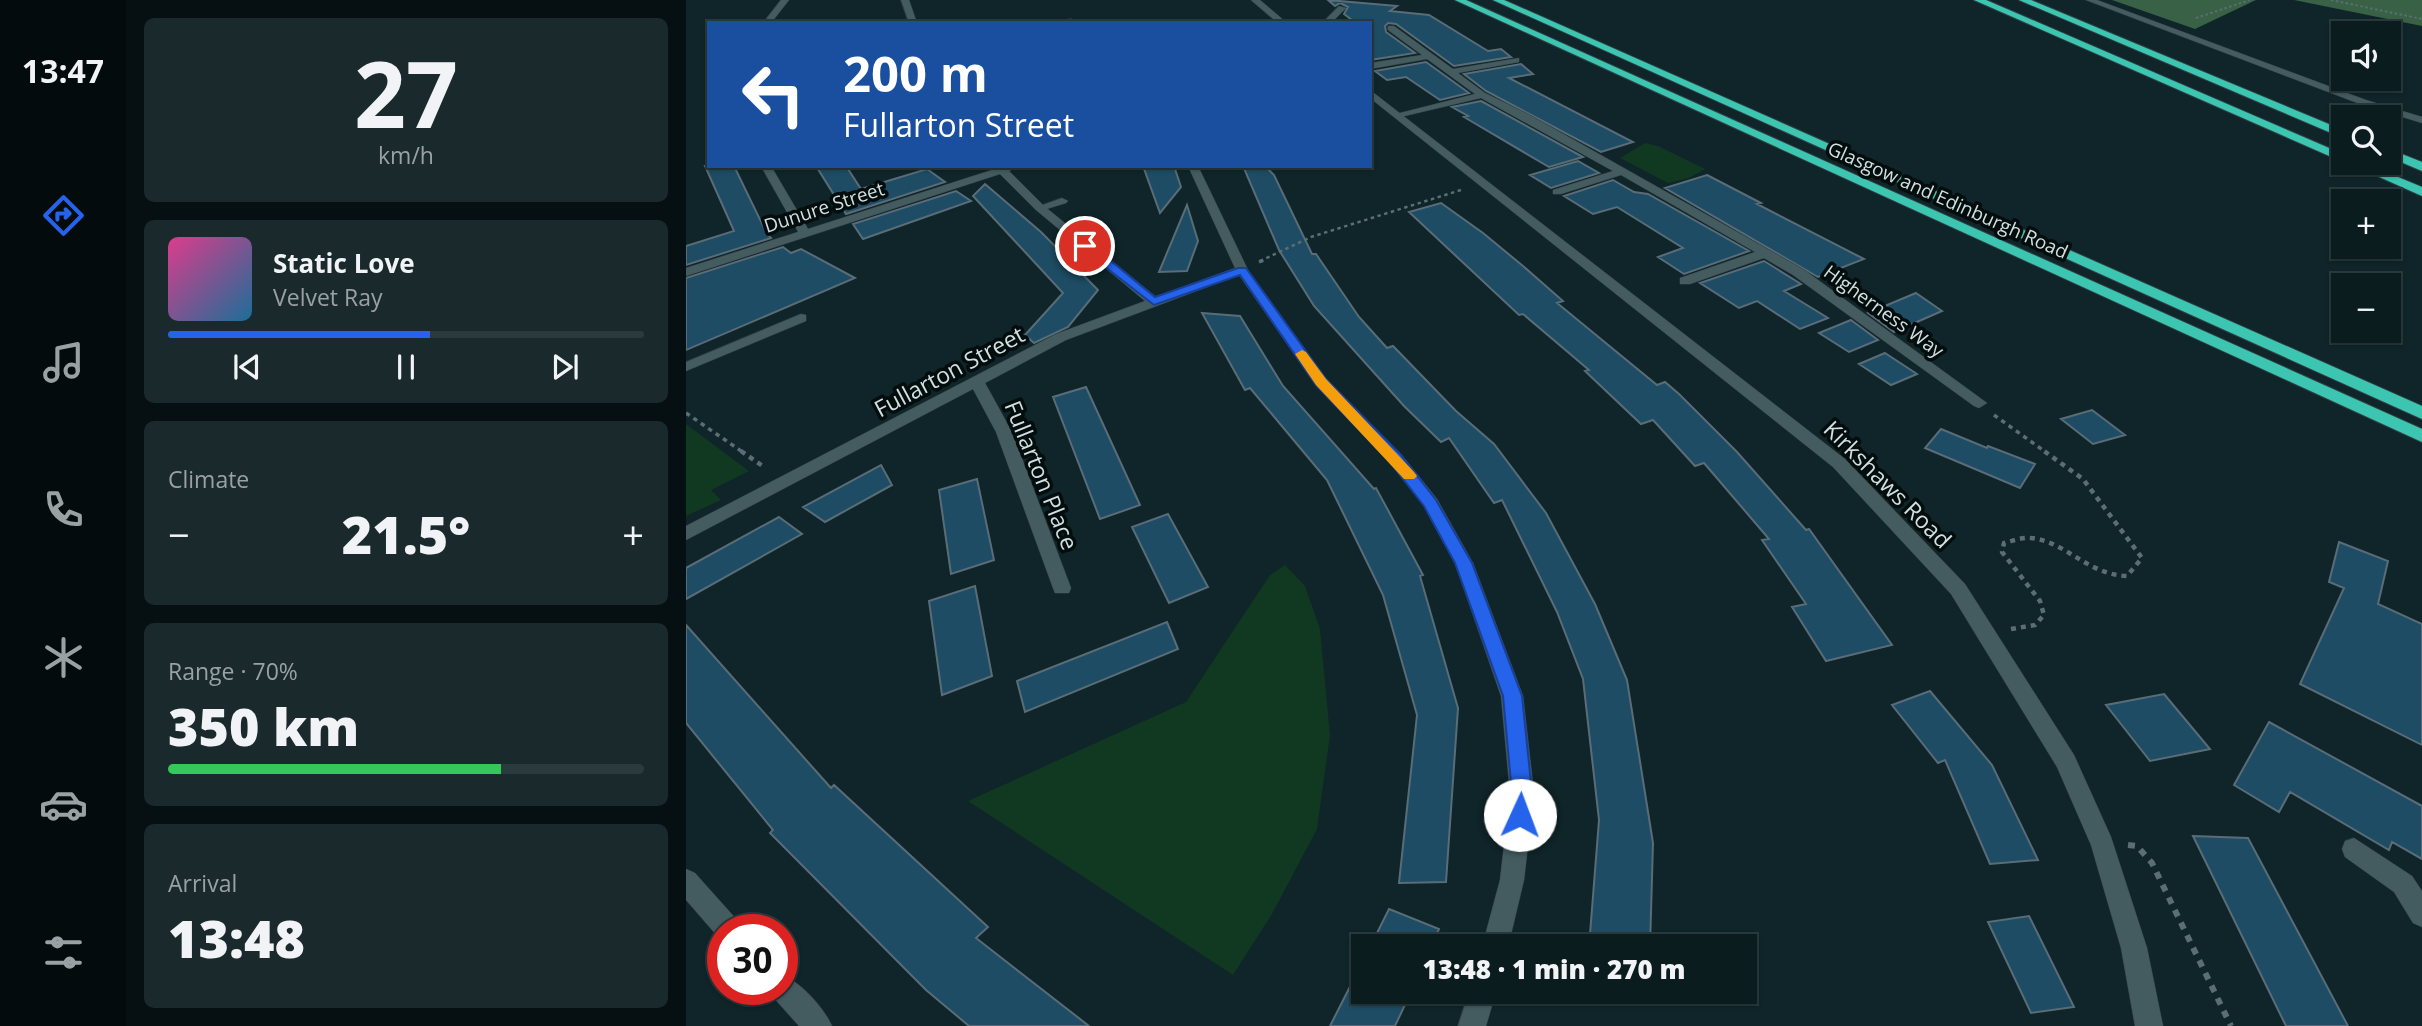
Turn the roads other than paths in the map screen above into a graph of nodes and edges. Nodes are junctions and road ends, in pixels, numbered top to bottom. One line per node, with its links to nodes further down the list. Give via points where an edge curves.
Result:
1 (785, 0): 10 (street)
2 (905, 0): 11 (street)
3 (1255, 0): 12 (street)
4 (1459, 0): 47 (highway, Glasgow and Edinburgh Road)
5 (1497, 0): 46 (highway, Glasgow and Edinburgh Road)
6 (1978, 0): 24 (highway)
7 (2023, 0): 23 (highway)
8 (2090, 0): 22 (street)
9 (1342, 8): 13 (street)
10 (769, 21)
11 (912, 21)
12 (1281, 21)
13 (1328, 21)
14 (1391, 28): 15 (street, Higherness Way)
15 (1429, 56): 17 (street); 18 (street, Higherness Way)
16 (1516, 60): 18 (street)
17 (1372, 66)
18 (1452, 72): 19 (street, Higherness Way)
19 (1482, 94): 21 (street); 30 (street, Higherness Way)
20 (1372, 95): 21 (street, Kirkshaws Road)
21 (1399, 116): 59 (street, Kirkshaws Road, via 1839,463 1958,589 2066,762 2103,845 2134,948)
22 (2422, 120)
23 (2331, 129)
24 (2331, 153)
25 (2401, 158): 26 (highway)
26 (2422, 167)
27 (767, 168): 36 (street)
28 (1000, 168): 35 (street); 36 (street, Dunure Street)
29 (1194, 168): 38 (street)
30 (1623, 171): 32 (street); 37 (street, Higherness Way)
31 (2382, 175): 33 (highway)
32 (1556, 192)
33 (2422, 192)
34 (1062, 201): 35 (street)
35 (1040, 208): 41 (street)
36 (804, 233): 39 (street, Dunure Street)
37 (1765, 253): 40 (street); 45 (street, Higherness Way)
38 (1242, 270): 41 (street, Fullarton Street); 54 (street, via 1321,382 1395,458 1431,503 1464,563 1512,696 1522,793 1512,880)
39 (686, 272)
40 (1685, 281)
41 (1154, 302): 44 (street, Fullarton Street, via 1061,337)
42 (801, 318): 43 (street)
43 (686, 367)
44 (976, 380): 48 (street, Fullarton Street); 49 (street, Fullarton Place, via 1004,432)
45 (1979, 403)
46 (2422, 413)
47 (2422, 436)
48 (686, 534)
49 (1062, 588)
50 (2354, 849): 53 (street, via 2403,884)
51 (686, 881): 52 (street)
52 (715, 914)
53 (2422, 915)
54 (1498, 934)
55 (1479, 1004): 58 (street)
56 (798, 1005): 57 (street)
57 (818, 1026)
58 (1472, 1026)
59 (2149, 1026)

